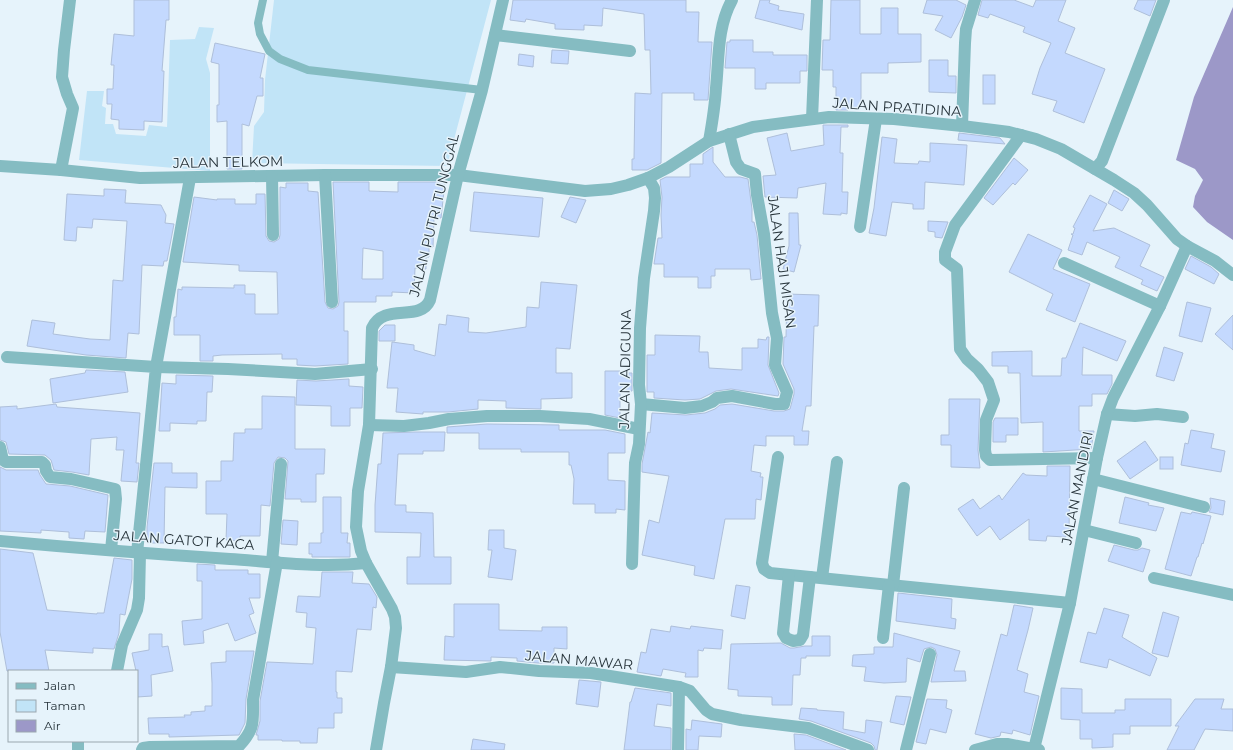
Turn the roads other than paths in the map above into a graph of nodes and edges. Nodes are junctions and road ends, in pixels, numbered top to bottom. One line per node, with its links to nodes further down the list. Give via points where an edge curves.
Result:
1 (70, 0): 19 (street, via 62,77 73,108)
2 (262, 0): 10 (lane, via 258,23 260,34 269,51 293,65 308,70)
3 (503, 0): 8 (street, JALAN PUTRI TUNGGAL)
4 (732, 0): 16 (street, via 723,24)
5 (817, 0): 11 (street)
6 (975, 0): 13 (street, via 964,42)
7 (1164, 0): 18 (street, via 1102,161)
8 (495, 34): 9 (street); 10 (street, JALAN PUTRI TUNGGAL)
9 (630, 51)
10 (482, 90): 21 (street, JALAN PUTRI TUNGGAL)
11 (812, 119): 12 (street, JALAN PRATIDINA); 14 (street, JALAN PRATIDINA, via 752,127)
12 (876, 119): 13 (street, JALAN PRATIDINA); 25 (street)
13 (962, 126): 15 (street, JALAN PRATIDINA)
14 (729, 134): 16 (street, JALAN PRATIDINA); 35 (street, JALAN HAJI MISAN, via 736,162 741,169 755,174 777,338 776,365 787,392 784,404 732,396 717,398 702,406 685,408)
15 (1021, 135): 18 (street, JALAN PRATIDINA, via 1061,149); 42 (street, via 955,225 945,252 945,260 957,269 960,349 988,382 994,400 986,420 985,450 990,460)
16 (709, 141): 24 (street, JALAN PRATIDINA)
17 (0, 166): 19 (street, JALAN TELKOM)
18 (1095, 169): 27 (street, JALAN PRATIDINA, via 1134,193 1177,239)
19 (61, 170): 23 (street, JALAN TELKOM, via 140,178)
20 (325, 175): 21 (street, JALAN TELKOM); 22 (street, JALAN TELKOM); 30 (street)
21 (458, 175): 24 (street, JALAN PRATIDINA, via 585,191 617,188); 34 (street, JALAN PUTRI TUNGGAL, via 428,305 418,311 384,315 375,321 372,328)
22 (272, 176): 23 (street, JALAN TELKOM); 26 (street)
23 (190, 178): 33 (street)
24 (648, 178): 35 (street, JALAN ADIGUNA, via 654,188 655,198 641,308)
25 (860, 227)
26 (273, 236)
27 (1187, 246): 29 (street, JALAN PRATIDINA, via 1215,261); 31 (street, JALAN MANDIRI)
28 (1064, 263): 31 (street)
29 (1233, 275)
30 (332, 302)
31 (1160, 306): 36 (street, JALAN MANDIRI, via 1119,386)
32 (7, 357): 33 (street)
33 (156, 368): 34 (street, via 315,374); 52 (street)
34 (372, 369): 38 (street, JALAN PUTRI TUNGGAL)
35 (641, 404): 39 (street, JALAN ADIGUNA)
36 (1108, 414): 37 (street); 42 (street, JALAN MANDIRI)
37 (1183, 417)
38 (369, 425): 39 (street, via 404,426 487,416 540,416 589,419); 54 (street, JALAN PUTRI TUNGGAL, via 356,508 358,541)
39 (639, 429): 55 (street, JALAN ADIGUNA, via 634,484)
40 (0, 447): 51 (street, via 3,460 6,462 42,462 50,477 115,489)
41 (778, 457): 56 (street, via 762,563 764,569 770,573)
42 (1097, 458): 45 (street, JALAN MANDIRI)
43 (837, 462): 57 (street)
44 (281, 464): 53 (street)
45 (1093, 479): 47 (street); 48 (street, JALAN MANDIRI)
46 (904, 488): 59 (street)
47 (1204, 507)
48 (1084, 530): 50 (street); 61 (street, JALAN MANDIRI)
49 (0, 541): 51 (street, JALAN GATOT KACA)
50 (1136, 543)
51 (111, 550): 52 (street, JALAN GATOT KACA)
52 (139, 553): 53 (street, JALAN GATOT KACA); 65 (street, via 137,610 122,645)
53 (275, 562): 54 (street, JALAN GATOT KACA, via 334,565); 68 (street, via 253,700 253,724 248,736 239,746 150,747)
54 (366, 563): 64 (street, JALAN PUTRI TUNGGAL, via 395,617)
55 (632, 564)
56 (789, 575): 57 (street); 57 (street, via 784,633 786,638 793,641 800,640 803,635)
57 (816, 578): 59 (street)
58 (1154, 578): 60 (street)
59 (891, 585): 61 (street); 62 (street)
60 (1233, 595)
61 (1070, 603): 67 (street, JALAN MANDIRI)
62 (884, 638)
63 (930, 654): 72 (street)
64 (391, 668): 66 (street, JALAN MAWAR, via 466,672 500,668 591,673); 69 (street, JALAN PUTRI TUNGGAL)
65 (117, 670)
66 (679, 687): 70 (street); 71 (street, JALAN MAWAR, via 690,691 712,714 808,728)
67 (1037, 749): 73 (street, via 997,744)
68 (142, 750)
69 (376, 750)
70 (678, 750)
71 (868, 750)
72 (906, 750)
73 (975, 750)

